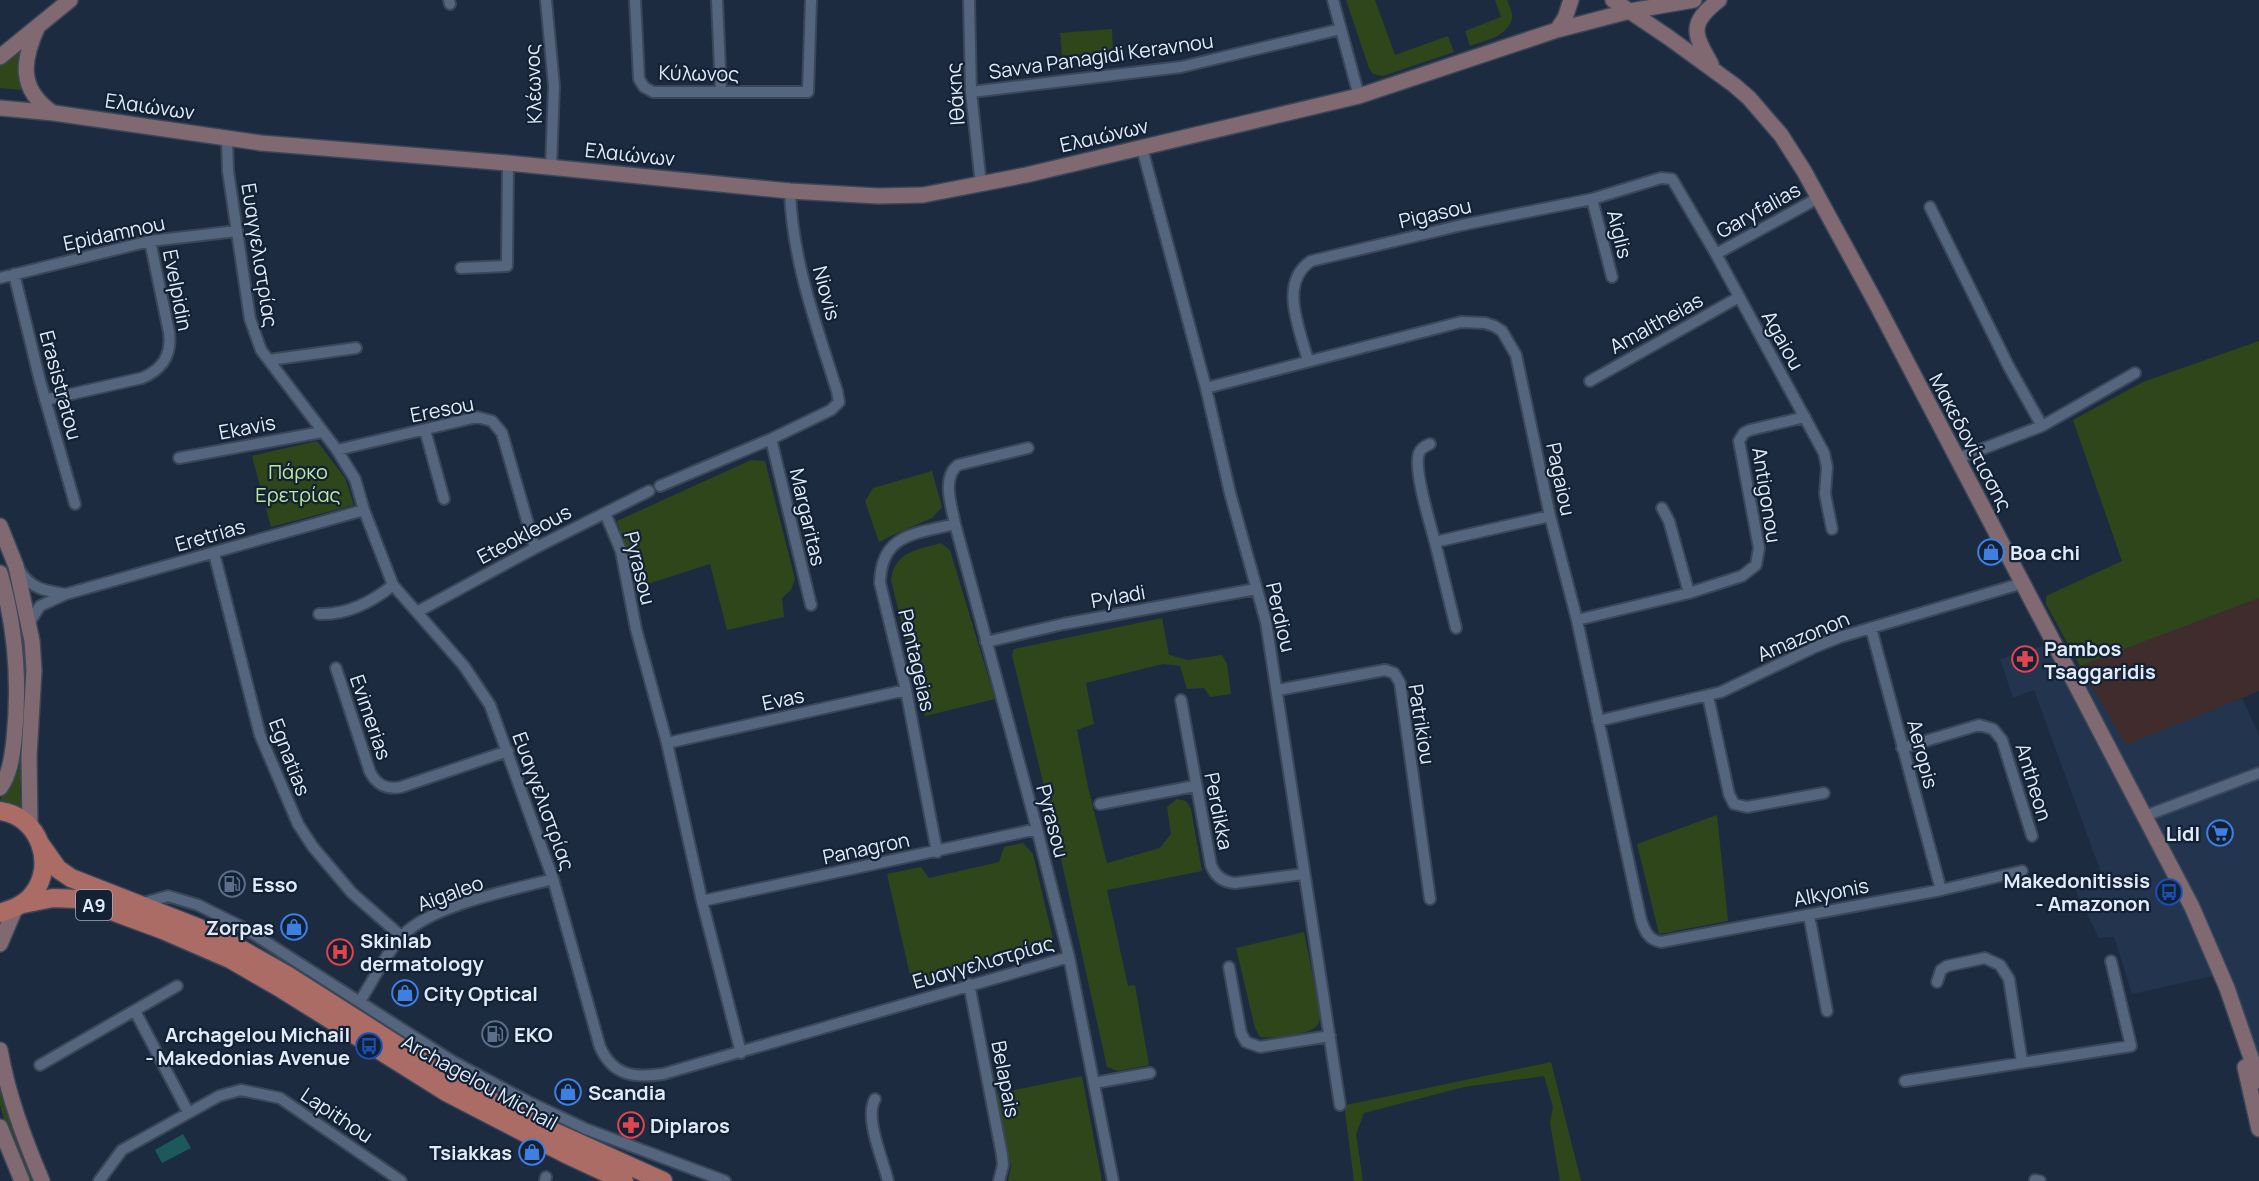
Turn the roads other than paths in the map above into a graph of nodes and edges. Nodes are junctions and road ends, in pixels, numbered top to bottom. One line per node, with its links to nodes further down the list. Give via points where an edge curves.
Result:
1 (70, 0): 13 (main road)
2 (546, 0): 26 (street, Κλέωνος, via 554,86)
3 (635, 0): 18 (street, Κύλωνος, via 639,78 644,87 653,92)
4 (717, 0): 18 (street)
5 (811, 0): 18 (street, Κύλωνος, via 808,92)
6 (969, 0): 19 (street, Ιθάκης)
7 (1333, 0): 14 (street)
8 (1571, 0): 15 (main road)
9 (1613, 0): 12 (main road, Μακεδονίτισσης)
10 (1694, 0): 12 (main road, Ελαιώνων)
11 (1719, 0): 17 (main road, via 1705,12 1696,28 1699,44)
12 (1630, 11): 15 (main road, Ελαιώνων); 17 (main road, Μακεδονίτισσης)
13 (38, 26): 16 (main road); 22 (main road, via 27,54 27,80 38,100)
14 (1341, 29): 19 (street, Savva Panagidi Keravnou, via 1181,67); 20 (street)
15 (1557, 30): 20 (main road, Ελαιώνων)
16 (0, 57)
17 (1714, 70): 30 (main road, Μακεδονίτισσης, via 1749,98 1781,135)
18 (721, 92)
19 (971, 92): 28 (street, Ιθάκης)
20 (1359, 96): 24 (main road, Ελαιώνων)
21 (0, 108): 22 (main road, Ελαιώνων)
22 (54, 114): 23 (main road, Ελαιώνων)
23 (227, 139): 25 (main road, Ελαιώνων); 33 (street, Ευαγγελιστρίας)
24 (1142, 148): 28 (main road, Ελαιώνων); 46 (street, Perdiou)
25 (508, 163): 26 (main road, Ελαιώνων); 36 (street, via 507,266)
26 (552, 168): 29 (main road, Ελαιώνων)
27 (1672, 178): 31 (street, Pigasou); 35 (street, Agaiou)
28 (981, 185): 29 (main road, Ελαιώνων, via 896,196)
29 (790, 191): 52 (street, Niovis, via 794,232 809,300 839,402 831,410)
30 (1818, 198): 35 (street, Garyfalias); 57 (main road, Μακεδονίτισσης)
31 (1592, 199): 38 (street, Aiglis); 43 (street, Pigasou, via 1311,261 1295,278 1292,295)
32 (1930, 207): 49 (street)
33 (237, 231): 34 (street, Epidamnou); 42 (street, Ευαγγελιστρίας, via 252,329)
34 (150, 241): 37 (street, Epidamnou); 47 (street, Evelpidin, via 171,344 162,365 142,378)
35 (1716, 254): 40 (street, Agaiou)
36 (461, 268)
37 (14, 274): 39 (street, Epidamnou); 47 (street, Erasistratou)
38 (1612, 277)
39 (0, 278)
40 (1739, 297): 45 (street, Amaltheias); 48 (street, Agaiou)
41 (356, 348): 42 (street)
42 (269, 360): 51 (street, Ευαγγελιστρίας)
43 (1308, 361): 46 (street, Pagaiou); 65 (street, Pagaiou, via 1461,322 1485,323 1502,331 1516,355)
44 (2135, 373): 49 (street)
45 (1590, 381)
46 (1206, 388): 76 (street, Perdiou)
47 (45, 400): 61 (street, Erasistratou)
48 (1805, 417): 68 (street, Agaiou, via 1826,459 1825,494); 77 (street, Antigonou, via 1750,430 1740,438 1760,548 1756,565 1742,576)
49 (2042, 426): 57 (street)
50 (425, 430): 55 (street, Eresou); 60 (street); 70 (street, Eresou, via 477,417 498,426)
51 (322, 432): 55 (street, Ευαγγελιστρίας); 56 (street, Ekavis)
52 (771, 439): 58 (street); 79 (street, Margaritas)
53 (1430, 444): 69 (street, via 1419,454 1418,473)
54 (1028, 448): 66 (street, Pyrasou, via 958,465 950,474 949,485)
55 (337, 450): 63 (street, Ευαγγελιστρίας, via 355,479)
56 (179, 459)
57 (1956, 459): 74 (main road, Μακεδονίτισσης)
58 (660, 486)
59 (650, 491): 64 (street, Eteokleous)
60 (444, 499)
61 (75, 504)
62 (1662, 508): 77 (street, via 1669,520)
63 (364, 510): 71 (street, Eretrias); 75 (street, Ευαγγελιστρίας)
64 (605, 513): 70 (street, Eteokleous); 93 (street, Pyrasou, via 621,552 636,629)
65 (1550, 516): 69 (street); 82 (street, Pagaiou)
66 (955, 524): 86 (street, Pyrasou); 88 (street, Pentageias, via 907,536 895,543 880,565 880,583)
67 (0, 526): 72 (main road)
68 (1832, 529)
69 (1435, 542): 84 (street)
70 (535, 548): 80 (street, Eteokleous)
71 (214, 553): 78 (street, Eretrias); 118 (street, Egnatias, via 260,735 298,824 352,893)
72 (16, 566): 78 (street, Eretrias, via 34,586); 83 (main road)
73 (0, 573): 98 (main road, via 8,601 17,680 12,758)
74 (2022, 583): 85 (street, Amazonon); 102 (main road, Μακεδονίτισσης)
75 (393, 585): 80 (street, Ευαγγελιστρίας); 81 (street, via 344,612)
76 (1256, 589): 86 (street, Pyladi, via 1062,624); 89 (street, Perdiou)
77 (1689, 593): 82 (street)
78 (66, 594): 83 (street, Eretrias, via 40,606)
79 (811, 604)
80 (417, 612): 95 (street, Ευαγγελιστρίας, via 473,678 490,705)
81 (319, 614)
82 (1577, 620): 92 (street, Pagaiou)
83 (29, 623): 103 (main road, via 34,670 28,756)
84 (1456, 628)
85 (1870, 628): 90 (street, Amazonon, via 1815,647); 94 (street, Aeropis)
86 (986, 642): 104 (street, Pyrasou)
87 (336, 668): 95 (street, Evimerias, via 370,772 379,784 401,787)
88 (906, 690): 93 (street, Evas); 107 (street, Pentageias)
89 (1278, 690): 109 (street, Perdiou); 112 (street, Patrikiou, via 1384,670 1394,673 1400,683)
90 (1708, 696): 92 (street, Amazonon); 99 (street, via 1734,804 1747,807)
91 (1181, 700): 97 (street, Perdikka)
92 (1598, 721): 117 (street, Pagaiou, via 1641,920)
93 (667, 743): 113 (street, Pyrasou)
94 (1902, 748): 105 (street, Antheon, via 1979,725 1993,729 2002,740); 111 (street, Aeropis)
95 (508, 751): 110 (street, Ευαγγελιστρίας)
96 (2259, 773): 102 (street)
97 (1195, 786): 100 (street); 109 (street, Perdikka, via 1211,865 1217,876 1235,883)
98 (0, 788)
99 (1824, 794)
100 (1100, 804)
101 (0, 811): 103 (main road, via 19,817)
102 (2145, 816): 129 (main road, Μακεδονίτισσης, via 2206,936)
103 (30, 826): 106 (main road, A9)
104 (1037, 829): 107 (street, Panagron); 120 (street, Pyrasou)
105 (2032, 836)
106 (41, 845): 114 (main road, Archagelou Michail / A9, via 71,878); 115 (main road, A9, via 44,865 39,884 32,895)
107 (936, 852): 113 (street, Panagron)
108 (2022, 871): 111 (street, Alkyonis)
109 (1303, 874): 130 (street, Perdiou)
110 (553, 879): 118 (street, Aigaleo, via 448,909 423,919); 132 (street, Ευαγγελιστρίας, via 600,1047 613,1067 623,1073 647,1076)
111 (1941, 890): 116 (street, Alkyonis)
112 (1430, 899)
113 (702, 901): 132 (street, Pyrasou)
114 (139, 904): 126 (street, via 168,896 198,905 244,928); 151 (main road, Archagelou Michail / A9, via 257,957 452,1080 539,1125)
115 (13, 909): 119 (main road); 144 (main road, Archagelou Michail / A9, via 53,898 79,900 230,959 448,1094)
116 (1809, 915): 117 (street, Alkyonis, via 1661,942); 128 (street)
117 (1648, 935)
118 (401, 936): 126 (street, Aigaleo)
119 (0, 944)
120 (1068, 957): 124 (street, Ευαγγελιστρίας); 138 (street, Pyrasou)
121 (2111, 961): 133 (street, via 2131,1046)
122 (1229, 967): 130 (street, via 1241,1033 1250,1045 1260,1047)
123 (1937, 982): 133 (street, via 1947,966 1985,958 2000,965 2009,979)
124 (969, 984): 132 (street, Ευαγγελιστρίας); 154 (street, Belapais, via 1002,1155)
125 (177, 986): 127 (street)
126 (360, 1001): 152 (street, via 452,1061 529,1102 586,1130)
127 (135, 1011): 134 (street); 141 (street)
128 (1827, 1011)
129 (2241, 1031): 137 (main road, Μακεδονίτισσης); 143 (main road, Μακεδονίτισσης)
130 (1330, 1036): 140 (street, Perdiou)
131 (0, 1050): 146 (main road, via 17,1118)
132 (741, 1053)
133 (2022, 1062): 136 (street)
134 (40, 1065)
135 (1150, 1073): 138 (street)
136 (1905, 1081)
137 (2259, 1081)
138 (1094, 1083): 155 (street, Pyrasou)
139 (875, 1099): 153 (street, via 871,1120)
140 (1340, 1104)
141 (188, 1112): 147 (street, Lapithou, via 122,1150); 148 (street, Lapithou, via 241,1090 280,1098)
142 (0, 1127): 145 (main road)
143 (2259, 1129)
144 (577, 1160): 149 (street); 150 (main road, Archagelou Michail / A9)
145 (22, 1181)
146 (42, 1181)
147 (99, 1181)
148 (401, 1181)
149 (601, 1181)
150 (624, 1181)
151 (663, 1181)
152 (725, 1181)
153 (888, 1181)
154 (999, 1181)
155 (1113, 1181)

